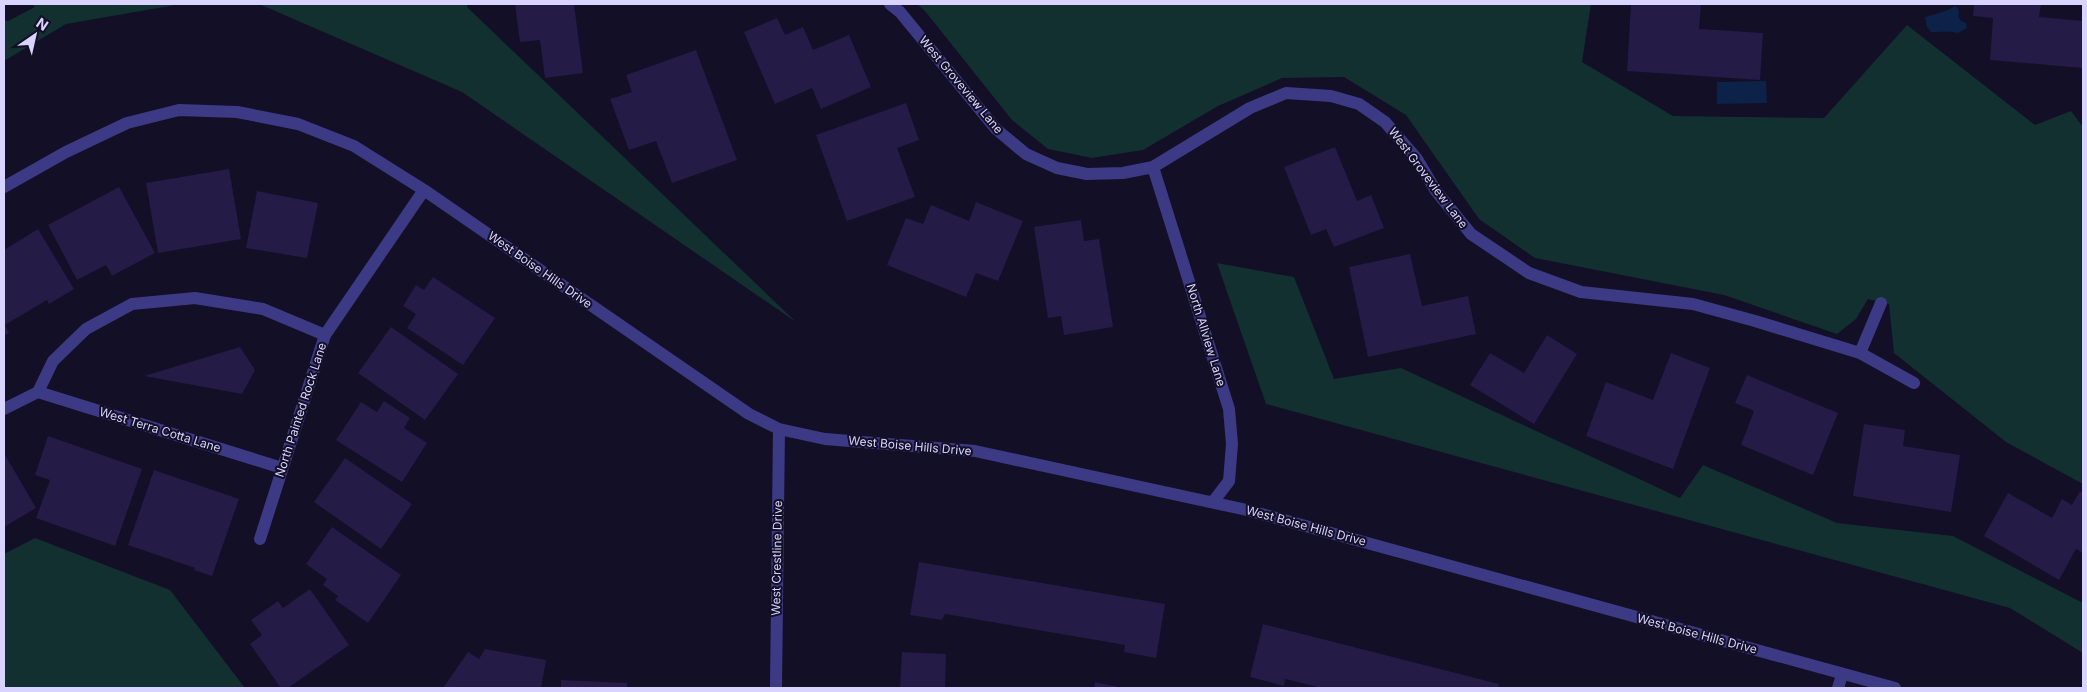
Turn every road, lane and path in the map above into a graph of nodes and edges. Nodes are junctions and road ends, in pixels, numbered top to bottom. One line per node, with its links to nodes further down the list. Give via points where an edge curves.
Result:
1 (890, 4): 2 (street, West Groveview Lane, via 996,129 1026,154 1057,168 1087,174 1123,173)
2 (1153, 167): 7 (street, West Groveview Lane, via 1250,108 1286,93 1331,96 1359,104 1385,122 1417,159 1436,191 1471,234 1528,273 1580,292 1693,304); 13 (street, North Allview Lane, via 1229,409 1232,444 1229,480)
3 (4, 187): 4 (street, West Boise Hills Drive, via 127,123 179,110 237,112 298,124 354,146)
4 (424, 190): 6 (street, North Painted Rock Lane); 11 (street, West Boise Hills Drive, via 749,414)
5 (1881, 303): 7 (street)
6 (325, 335): 9 (street, via 263,309 195,298 132,304 86,329 53,361); 12 (street, North Painted Rock Lane)
7 (1860, 353): 8 (street, West Groveview Lane)
8 (1914, 383)
9 (38, 392): 10 (street); 12 (street, West Terra Cotta Lane)
10 (4, 410)
11 (779, 428): 13 (street, West Boise Hills Drive, via 824,439 975,451); 16 (street, West Crestline Drive)
12 (282, 468): 14 (street, North Painted Rock Lane)
13 (1214, 502): 15 (street, West Boise Hills Drive)
14 (260, 539)
15 (1842, 674): 17 (street); 18 (street, West Boise Hills Drive)
16 (776, 688)
17 (1838, 688)
18 (1895, 688)

